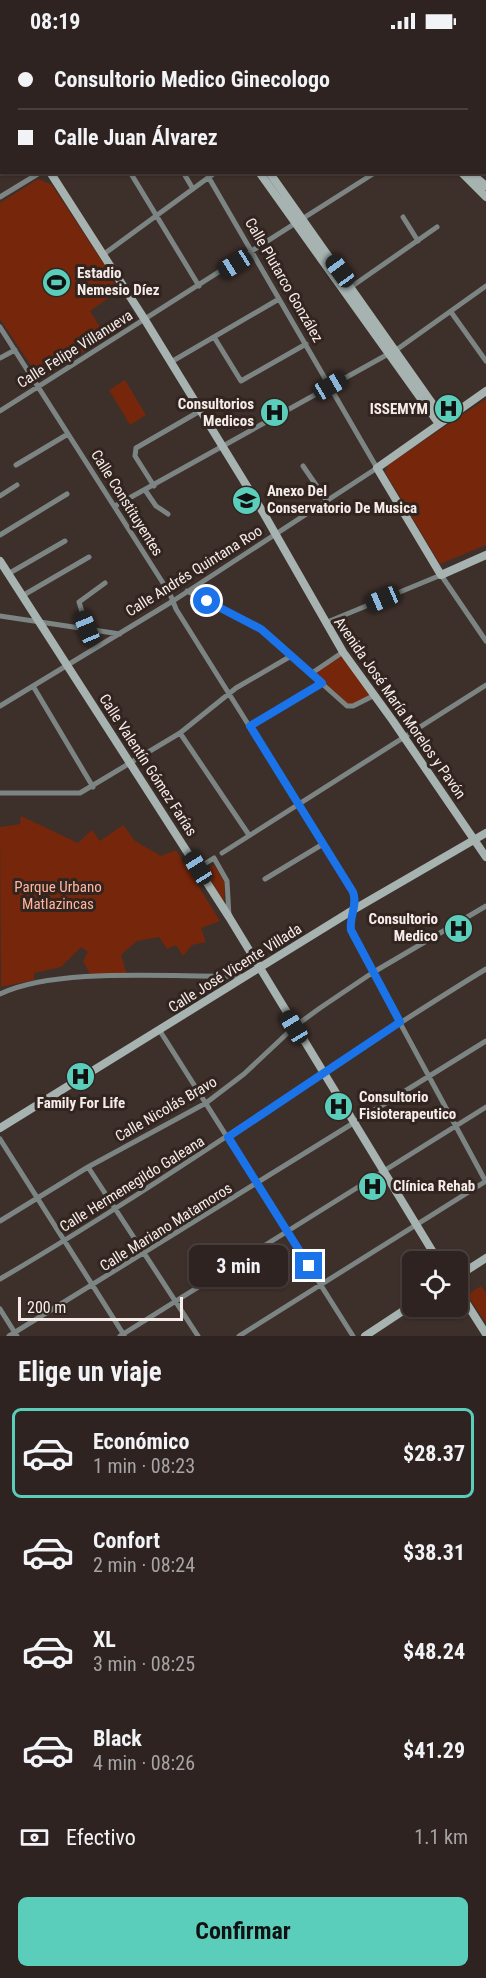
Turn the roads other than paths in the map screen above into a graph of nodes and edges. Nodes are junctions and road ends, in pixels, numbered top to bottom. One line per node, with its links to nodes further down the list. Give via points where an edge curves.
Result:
1 (38, 174): 14 (street)
2 (51, 174): 22 (main road, Avenida José María Morelos y Pavón)
3 (131, 174): 16 (street)
4 (184, 174): 13 (street)
5 (213, 174): 11 (street)
6 (262, 174): 18 (main road)
7 (270, 174): 18 (main road)
8 (373, 174): 18 (street, Calle Felipe Villanueva)
9 (463, 174): 15 (main road)
10 (472, 174): 12 (main road)
11 (208, 178): 13 (street); 21 (street, Calle Plutarco González)
12 (486, 186)
13 (193, 189): 16 (street)
14 (0, 197)
15 (486, 197)
16 (156, 215): 22 (street); 23 (street)
17 (403, 217): 20 (street)
18 (299, 222): 21 (street, Calle Felipe Villanueva); 25 (main road); 33 (main road)
19 (437, 227): 20 (street)
20 (418, 241): 25 (street)
21 (252, 252): 23 (street, Calle Felipe Villanueva); 26 (street, Calle Plutarco González)
22 (104, 254): 28 (main road, Avenida José María Morelos y Pavón)
23 (199, 286): 28 (street, Calle Felipe Villanueva)
24 (486, 286): 27 (street)
25 (351, 287): 33 (main road)
26 (279, 299): 30 (street); 31 (street, Calle Plutarco González)
27 (451, 312): 33 (street); 35 (street)
28 (145, 320): 36 (main road, Avenida José María Morelos y Pavón); 37 (street, Calle Felipe Villanueva)
29 (0, 327): 32 (street, Calle Constituyentes)
30 (214, 337): 31 (street, via 238,379 243,381); 36 (street)
31 (306, 344): 38 (street, Calle Plutarco González)
32 (15, 350): 34 (street); 37 (street, Calle Constituyentes)
33 (392, 351): 38 (street); 42 (main road)
34 (0, 358)
35 (486, 361)
36 (171, 362): 41 (main road, Avenida José María Morelos y Pavón)
37 (39, 386): 40 (street, Calle Felipe Villanueva); 43 (street, Calle Constituyentes)
38 (330, 386): 44 (street); 47 (street, Calle Plutarco González)
39 (486, 391): 42 (main road, Calle Andrés Quintana Roo)
40 (0, 411)
41 (200, 411): 44 (main road, Avenida José María Morelos y Pavón); 49 (street, via 136,447 135,456)
42 (442, 422): 47 (main road, Calle Andrés Quintana Roo)
43 (68, 434): 45 (street); 54 (street, Calle Constituyentes)
44 (222, 446): 49 (street); 57 (main road, Avenida José María Morelos y Pavón)
45 (16, 465)
46 (303, 466): 53 (street)
47 (377, 468): 53 (street, Calle Andrés Quintana Roo); 63 (main road, Calle Plutarco González)
48 (17, 485): 52 (street)
49 (154, 486): 50 (street)
50 (145, 490): 54 (street); 55 (street, via 156,506)
51 (67, 494): 56 (street)
52 (0, 496)
53 (327, 501): 57 (street, Calle Andrés Quintana Roo)
54 (115, 506): 67 (street, Calle Constituyentes)
55 (168, 514)
56 (0, 535)
57 (276, 535): 65 (street, Calle Andrés Quintana Roo); 70 (main road, Avenida José María Morelos y Pavón)
58 (65, 541): 62 (street)
59 (486, 555): 63 (main road)
60 (89, 557): 66 (street)
61 (1, 565): 62 (main road, Calle Valentín Gómez Farías)
62 (8, 574): 66 (main road, Calle Valentín Gómez Farías)
63 (441, 574): 70 (street); 73 (street, Calle Plutarco González)
64 (105, 583): 71 (street, via 79,601)
65 (187, 591): 67 (street, Calle Andrés Quintana Roo); 75 (street, via 246,620)
66 (22, 596): 69 (main road, Calle Valentín Gómez Farías)
67 (173, 601): 72 (street, Calle Andrés Quintana Roo); 81 (street, Calle Constituyentes)
68 (0, 616): 69 (street)
69 (39, 622): 71 (street); 76 (main road, Calle Valentín Gómez Farías)
70 (326, 623): 74 (main road, Avenida José María Morelos y Pavón)
71 (87, 628): 72 (street)
72 (120, 634): 76 (street, Calle Andrés Quintana Roo)
73 (486, 641)
74 (343, 652): 77 (street); 82 (main road, Avenida José María Morelos y Pavón)
75 (291, 656): 77 (street); 81 (street)
76 (68, 666): 80 (street, Calle Andrés Quintana Roo); 87 (main road, Calle Valentín Gómez Farías)
77 (312, 674): 78 (street)
78 (322, 683): 82 (street, via 348,706); 84 (street)
79 (486, 685): 86 (street)
80 (33, 686): 83 (street, Calle Andrés Quintana Roo); 89 (street)
81 (229, 695): 84 (street, Calle Constituyentes); 85 (street)
82 (375, 695): 86 (main road, Avenida José María Morelos y Pavón)
83 (0, 706)
84 (250, 726): 91 (street, Calle Constituyentes)
85 (180, 733): 87 (street); 93 (street)
86 (403, 735): 91 (street); 94 (main road, Avenida José María Morelos y Pavón)
87 (132, 764): 89 (street); 98 (main road, Calle Valentín Gómez Farías)
88 (0, 784): 90 (street)
89 (93, 787): 90 (street, via 70,794)
90 (3, 793)
91 (298, 804): 93 (street); 95 (street, Calle Constituyentes)
92 (486, 833): 94 (main road, Calle José Vicente Villada)
93 (249, 835): 96 (street)
94 (475, 840): 97 (main road, Avenida José María Morelos y Pavón); 101 (main road, Calle José Vicente Villada)
95 (323, 844): 99 (street); 101 (street, Calle Constituyentes, via 353,892)
96 (222, 853)
97 (486, 857)
98 (198, 868): 102 (main road, Calle Valentín Gómez Farías); 102 (street, via 214,858 227,881)
99 (265, 879)
100 (486, 906): 105 (street, Calle Nicolás Bravo)
101 (353, 910): 103 (main road, Calle José Vicente Villada); 105 (street, Calle Constituyentes, via 351,930)
102 (229, 917): 103 (main road, Calle Valentín Gómez Farías)
103 (259, 968): 106 (main road, Calle José Vicente Villada); 109 (main road, Calle Valentín Gómez Farías)
104 (486, 969): 108 (street, Calle Hermenegildo Galeana)
105 (372, 973): 108 (street, Calle Constituyentes); 109 (street, Calle Nicolás Bravo)
106 (247, 976): 107 (street, via 82,978 34,984); 110 (main road, Calle José Vicente Villada)
107 (0, 994)
108 (400, 1022): 112 (street, Calle Hermenegildo Galeana); 113 (street, Calle Constituyentes)
109 (294, 1027): 112 (main road, Calle Valentín Gómez Farías); 114 (street, Calle Nicolás Bravo)
110 (160, 1031): 114 (street); 118 (main road, Calle José Vicente Villada)
111 (486, 1041): 113 (street, Calle Mariano Matamoros)
112 (323, 1075): 116 (main road, Calle Valentín Gómez Farías); 119 (street, Calle Hermenegildo Galeana)
113 (429, 1076): 116 (street, Calle Mariano Matamoros); 117 (street, Calle Constituyentes)
114 (206, 1103): 119 (street); 121 (street, Calle Nicolás Bravo)
115 (486, 1107): 117 (street)
116 (353, 1124): 122 (main road, Calle Valentín Gómez Farías); 124 (street, Calle Mariano Matamoros)
117 (456, 1126): 122 (street); 123 (street, Calle Constituyentes)
118 (0, 1128)
119 (228, 1137): 124 (street); 126 (street, Calle Hermenegildo Galeana)
120 (0, 1139): 125 (street)
121 (88, 1167): 125 (street, Calle Nicolás Bravo); 126 (street)
122 (383, 1173): 128 (main road, Calle Valentín Gómez Farías); 129 (street)
123 (486, 1182): 128 (street)
124 (258, 1184): 129 (street); 132 (street, Calle Mariano Matamoros)
125 (37, 1198): 127 (street, Calle Nicolás Bravo); 130 (street)
126 (116, 1209): 130 (street, Calle Hermenegildo Galeana); 132 (street)
127 (0, 1221)
128 (416, 1225): 131 (main road, Calle Valentín Gómez Farías); 136 (street)
129 (288, 1231): 136 (street); 138 (street)
130 (64, 1242): 135 (street, Calle Hermenegildo Galeana); 137 (street)
131 (432, 1251)
132 (144, 1254): 137 (street, Calle Mariano Matamoros); 138 (street)
133 (486, 1258): 134 (main road)
134 (468, 1270)
135 (0, 1279)
136 (320, 1284): 146 (street); 147 (street)
137 (92, 1287): 142 (street, Calle Mariano Matamoros); 143 (street)
138 (175, 1302): 143 (street); 145 (street)
139 (468, 1307): 144 (main road)
140 (0, 1309): 142 (street)
141 (402, 1312): 148 (main road)
142 (14, 1335)
143 (122, 1335)
144 (484, 1335)
145 (198, 1336)
146 (239, 1336)
147 (353, 1336)
148 (365, 1336)

